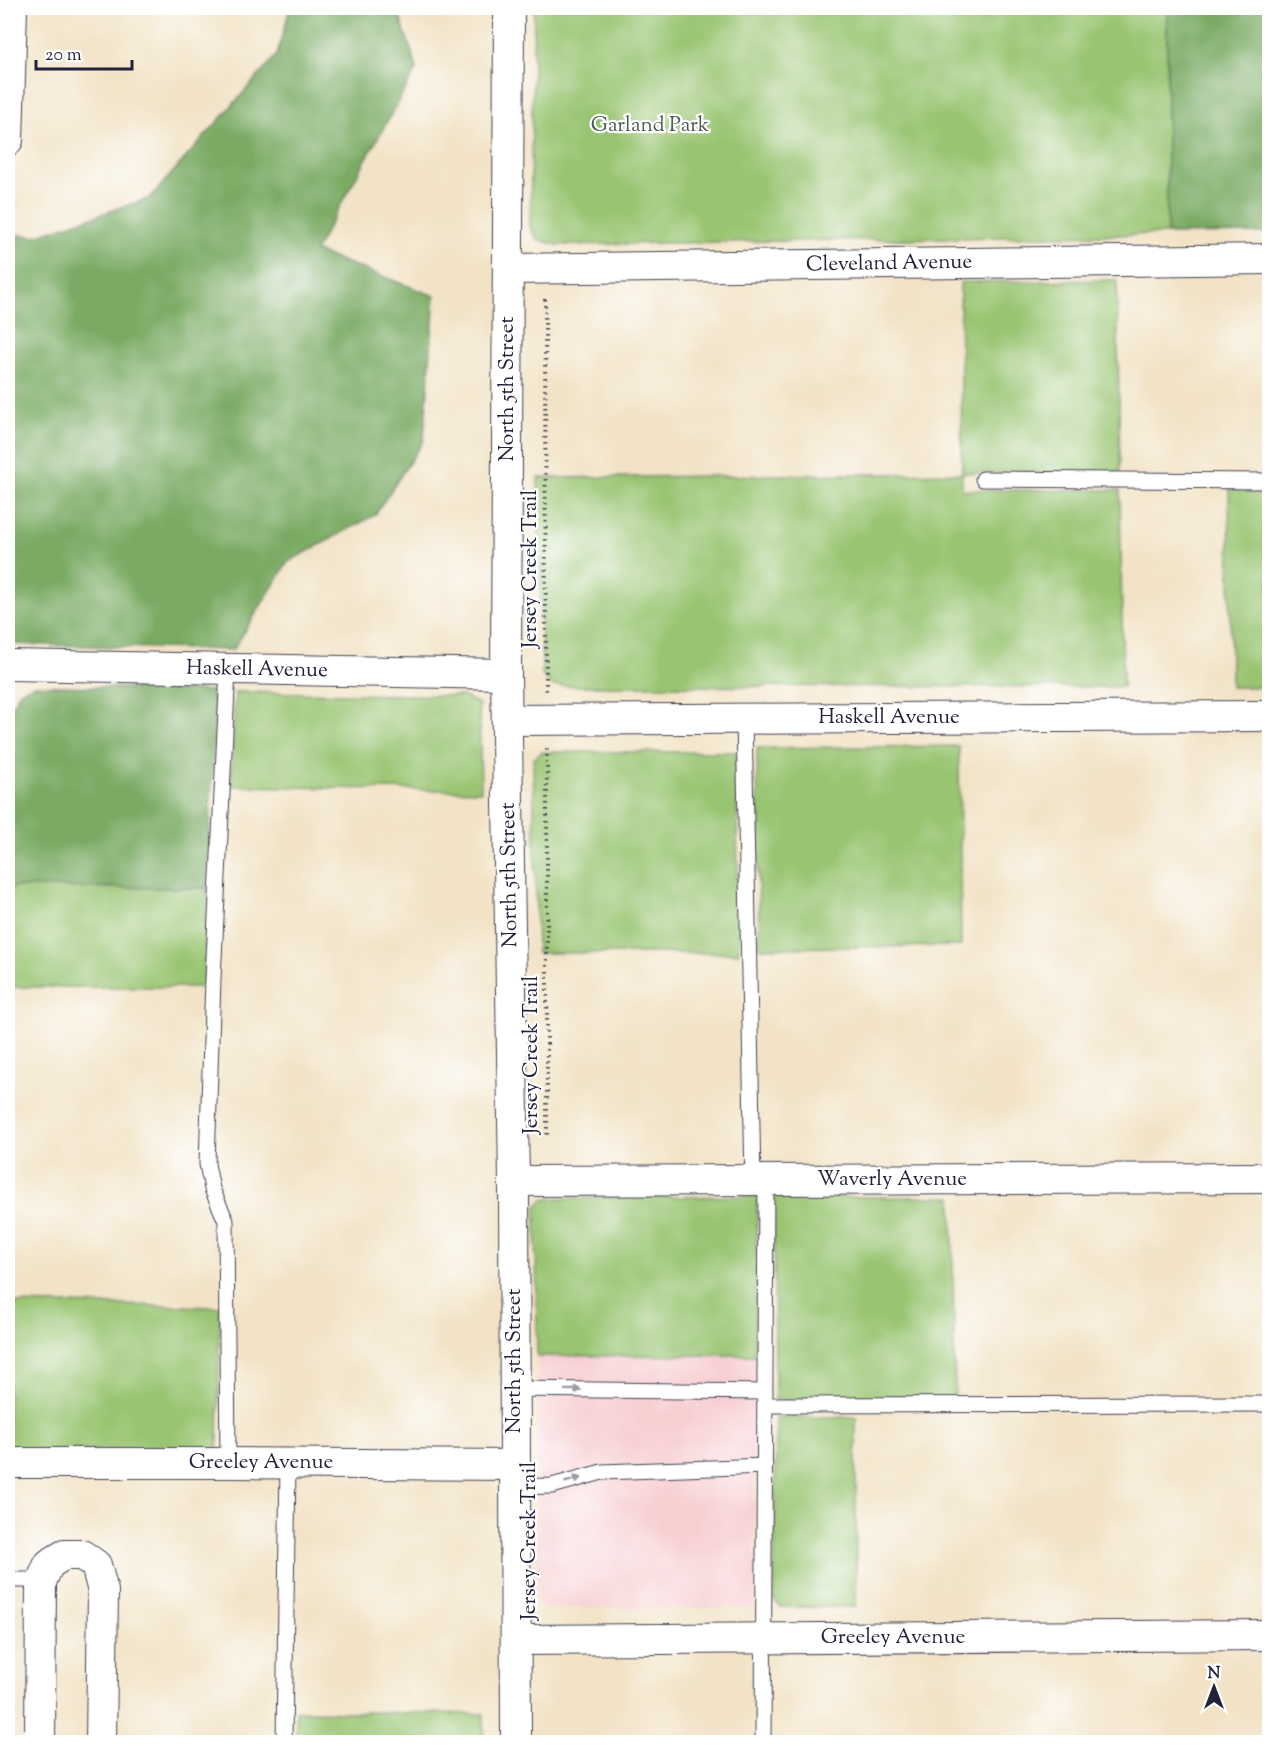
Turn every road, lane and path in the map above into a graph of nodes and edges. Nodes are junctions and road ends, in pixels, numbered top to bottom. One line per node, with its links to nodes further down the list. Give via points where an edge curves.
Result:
1 (12, 8): 3 (street)
2 (509, 8): 5 (street, North 5th Street)
3 (8, 140)
4 (1269, 259): 6 (street, Cleveland Avenue)
5 (508, 268): 6 (street, Cleveland Avenue); 11 (street, North 5th Street)
6 (544, 268): 15 (path, Jersey Creek Trail)
7 (983, 479): 8 (lane)
8 (1269, 481)
9 (8, 665): 10 (street, Haskell Avenue)
10 (228, 669): 11 (street, Haskell Avenue); 24 (lane, via 207,1164 212,1189 226,1221)
11 (506, 674): 14 (street, North 5th Street)
12 (1269, 716): 13 (street, Haskell Avenue)
13 (744, 718): 15 (street, Haskell Avenue); 17 (lane)
14 (508, 720): 15 (street, Haskell Avenue); 18 (street, North 5th Street)
15 (547, 720): 19 (path, Jersey Creek Trail)
16 (1269, 1178): 17 (street, Waverly Avenue)
17 (760, 1180): 19 (street, Waverly Avenue); 21 (lane)
18 (514, 1181): 19 (street, Waverly Avenue); 20 (street, North 5th Street)
19 (547, 1181)
20 (515, 1389): 21 (lane, one-way to 21); 27 (street, North 5th Street)
21 (765, 1399): 22 (lane); 26 (lane)
22 (1269, 1404)
23 (8, 1463): 24 (street, Greeley Avenue)
24 (228, 1463): 25 (street, Greeley Avenue)
25 (288, 1463): 27 (street, Greeley Avenue); 35 (lane)
26 (765, 1466): 27 (lane, one-way to 26, via 552,1486 602,1472); 31 (lane)
27 (515, 1476): 32 (street, North 5th Street)
28 (8, 1580): 29 (lane)
29 (41, 1582): 33 (street); 34 (street, via 50,1564 64,1555 82,1555 96,1565 102,1591)
30 (1269, 1635): 31 (street, Greeley Avenue)
31 (764, 1639): 32 (street, Greeley Avenue); 37 (lane)
32 (516, 1640): 36 (street, North 5th Street)
33 (40, 1743)
34 (102, 1743)
35 (284, 1743)
36 (516, 1743)
37 (763, 1743)

